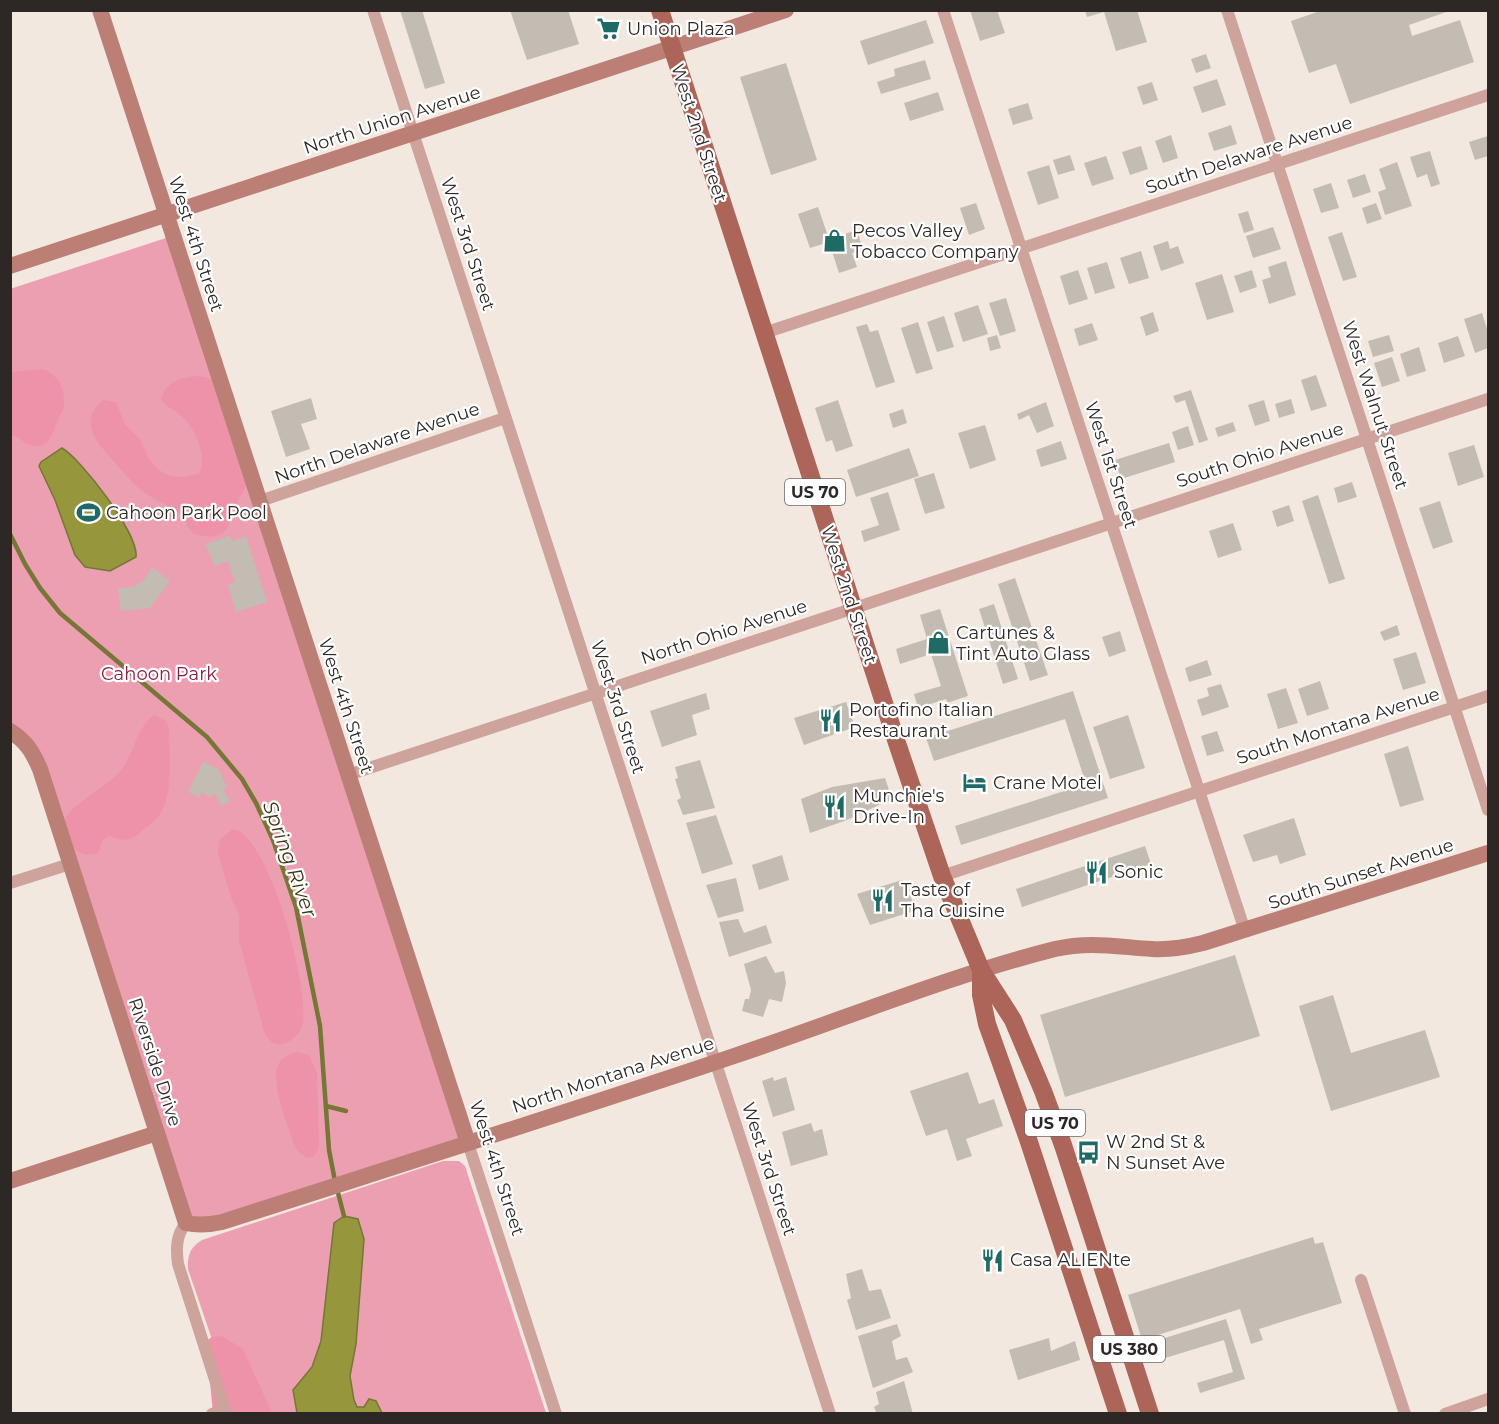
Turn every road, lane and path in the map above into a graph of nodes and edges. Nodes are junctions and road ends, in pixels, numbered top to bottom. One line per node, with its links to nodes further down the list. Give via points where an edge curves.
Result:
1 (100, 10): 11 (street, West 4th Street)
2 (373, 10): 9 (street, West 3rd Street)
3 (660, 10): 7 (main road, West 2nd Street / US 70)
4 (786, 10): 7 (street, North Union Avenue)
5 (943, 10): 12 (street, West 1st Street)
6 (1227, 10): 10 (street, West Walnut Street)
7 (672, 48): 9 (street, North Union Avenue); 14 (main road, West 2nd Street / US 70)
8 (1488, 95): 10 (street, South Delaware Avenue)
9 (413, 134): 11 (street, North Union Avenue); 16 (street, West 3rd Street)
10 (1277, 165): 12 (street, South Delaware Avenue); 17 (street, West Walnut Street)
11 (166, 215): 13 (street, North Union Avenue); 18 (street, West 4th Street)
12 (1022, 249): 14 (street); 19 (street, West 1st Street)
13 (10, 266)
14 (764, 333): 20 (main road, West 2nd Street / US 70)
15 (1488, 399): 17 (street, South Ohio Avenue)
16 (505, 418): 18 (street, North Delaware Avenue); 21 (street, West 3rd Street)
17 (1367, 439): 19 (street, South Ohio Avenue); 23 (street, West Walnut Street)
18 (260, 501): 25 (street, West 4th Street)
19 (1111, 523): 20 (street, North Ohio Avenue); 26 (street, West 1st Street)
20 (853, 609): 21 (street, North Ohio Avenue); 30 (main road, West 2nd Street / US 70)
21 (594, 694): 25 (street, North Ohio Avenue); 34 (street, West 3rd Street)
22 (1488, 696): 23 (street, South Montana Avenue)
23 (1455, 707): 26 (street, South Montana Avenue); 27 (street, West Walnut Street)
24 (10, 731): 29 (street, Riverside Drive, via 23,739 34,756)
25 (348, 775): 36 (street, West 4th Street)
26 (1199, 790): 30 (street); 32 (street, West 1st Street)
27 (1488, 810)
28 (1488, 853): 32 (street, South Sunset Avenue)
29 (70, 864): 31 (street); 35 (street, Riverside Drive)
30 (942, 876): 33 (main road, West 2nd Street / US 70)
31 (10, 883)
32 (1245, 931): 33 (street, South Sunset Avenue, via 1165,949 1078,945)
33 (981, 970): 34 (street, North Montana Avenue); 40 (main road, West 2nd Street / US 70, via 1002,999 1028,1052 1063,1144); 45 (main road, West 2nd Street / US 70, via 987,1024)
34 (716, 1062): 36 (street, North Montana Avenue); 44 (street, West 3rd Street)
35 (158, 1133): 37 (street); 38 (street, Riverside Drive)
36 (468, 1143): 38 (street, North Montana Avenue, via 222,1222 204,1226); 43 (street, West 4th Street)
37 (10, 1181)
38 (186, 1223): 42 (street, via 178,1236 178,1264)
39 (1361, 1280): 47 (street)
40 (1108, 1285): 46 (main road, West 2nd Street / US 380)
41 (1488, 1399): 48 (street)
42 (221, 1412)
43 (556, 1413)
44 (830, 1413)
45 (1118, 1413)
46 (1150, 1413)
47 (1405, 1413)
48 (1445, 1413)

